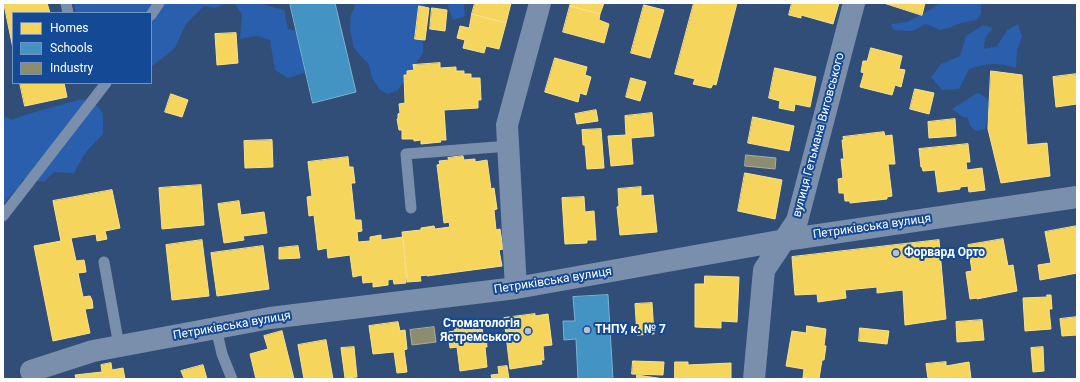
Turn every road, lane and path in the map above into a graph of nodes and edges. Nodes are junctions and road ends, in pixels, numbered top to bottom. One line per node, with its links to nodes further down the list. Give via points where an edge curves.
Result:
1 (159, 3): 4 (lane)
2 (540, 3): 6 (street, via 507,125)
3 (854, 3): 10 (street, вулиця Гетьмана Виговського, via 797,221)
4 (152, 14)
5 (104, 84): 9 (lane)
6 (508, 146): 8 (lane, via 406,154); 12 (street)
7 (1077, 197): 10 (street, Петриківська вулиця)
8 (411, 208)
9 (3, 216)
10 (785, 240): 12 (street, Петриківська вулиця); 17 (street, вулиця Гетьмана Виговського, via 764,270)
11 (104, 262): 14 (lane)
12 (516, 288): 13 (street, Петриківська вулиця, via 270,318)
13 (216, 328): 14 (street, Петриківська вулиця); 16 (lane, via 222,354)
14 (119, 346): 15 (street, Петриківська вулиця, via 93,351)
15 (32, 375)
16 (232, 379)
17 (754, 379)

